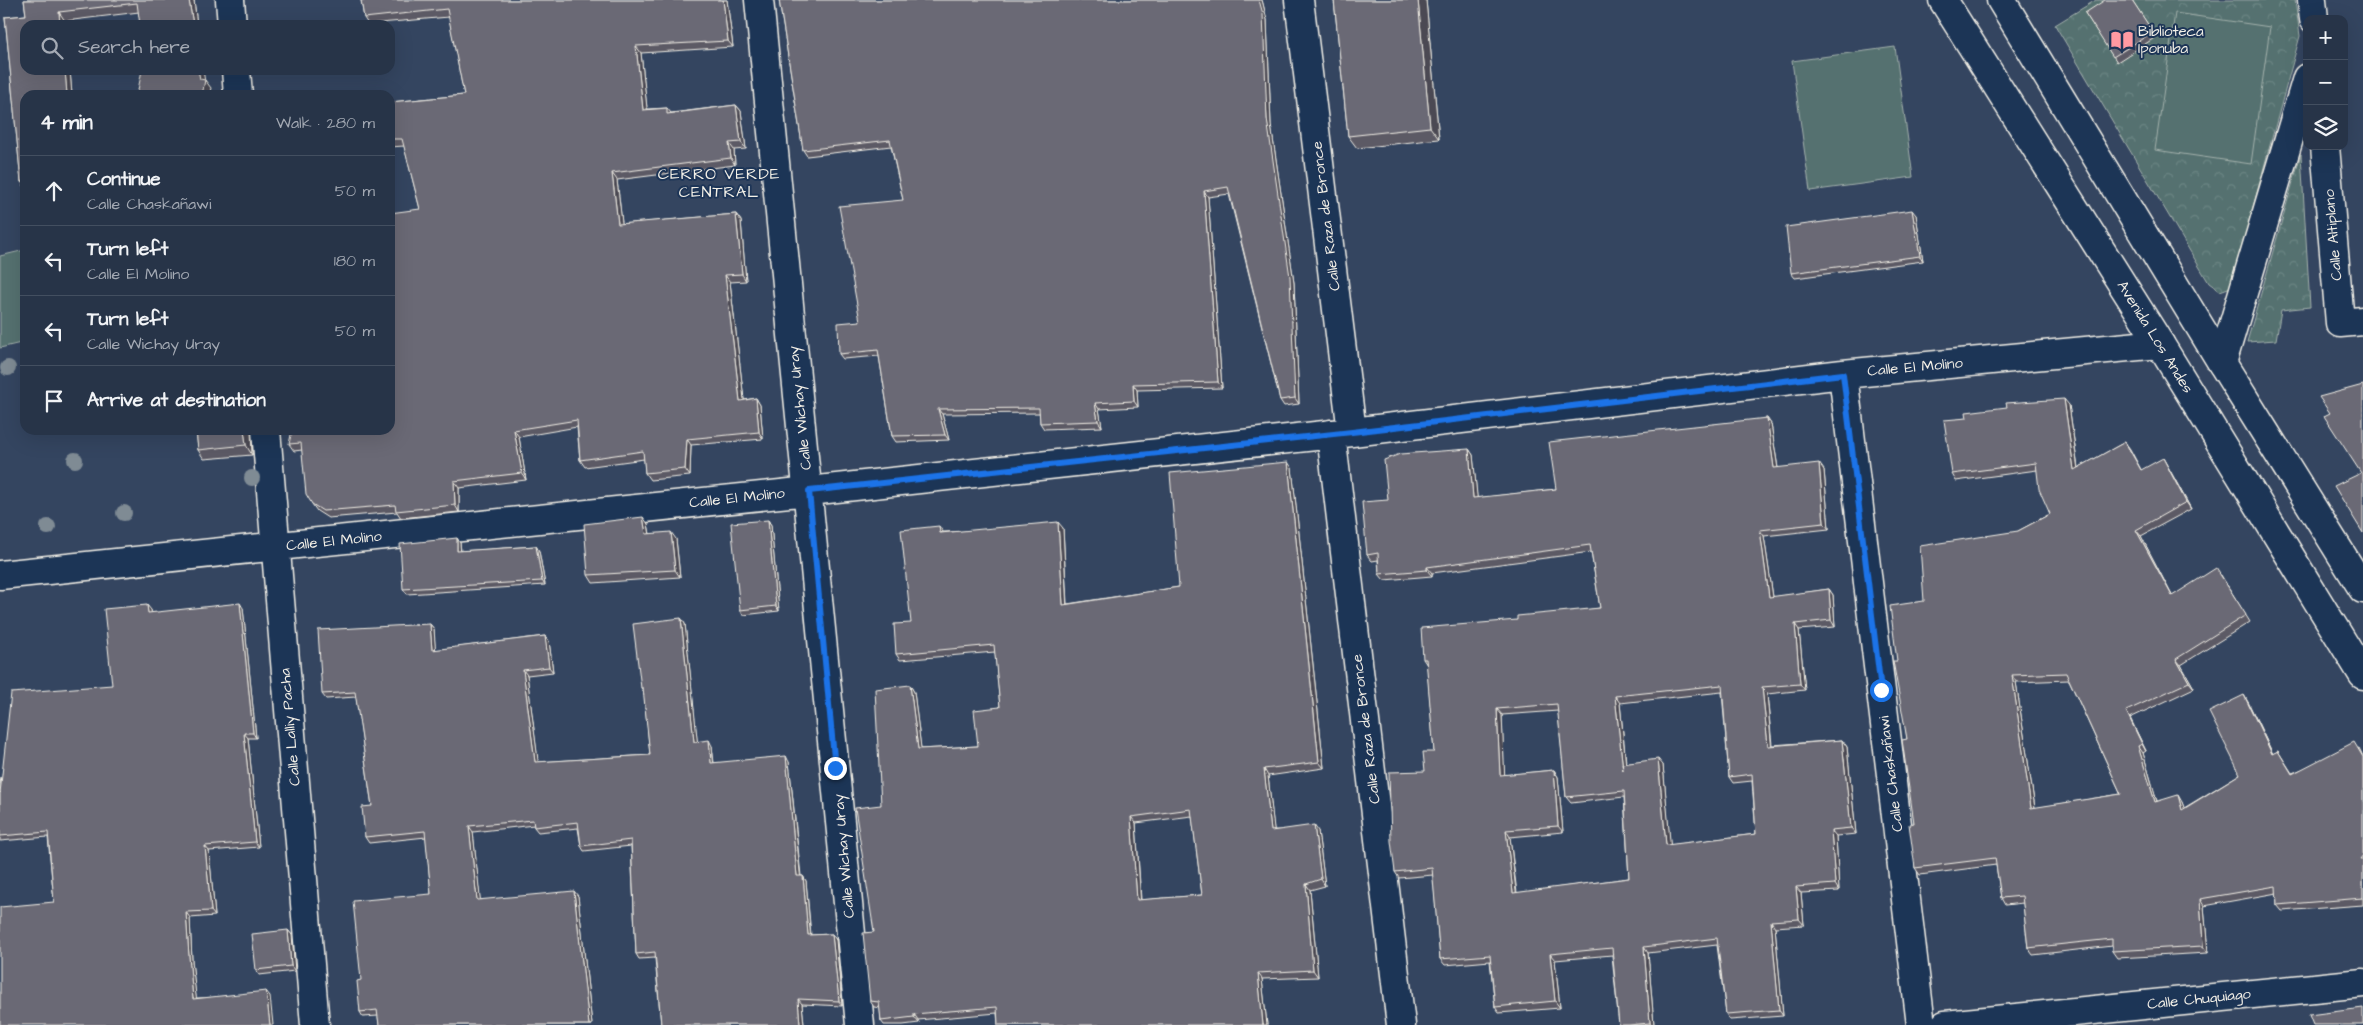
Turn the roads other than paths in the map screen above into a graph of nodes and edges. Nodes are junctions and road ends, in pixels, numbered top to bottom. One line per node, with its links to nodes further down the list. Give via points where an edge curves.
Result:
1 (230, 0): 8 (street)
2 (759, 0): 19 (street, Calle Wichay Uray)
3 (1299, 0): 17 (street, Calle Raza de Bronce)
4 (1943, 0): 14 (street, Avenida Los Andes)
5 (2001, 0): 15 (street)
6 (2312, 0): 7 (street)
7 (2314, 15)
8 (232, 20)
9 (236, 75): 10 (street)
10 (238, 90)
11 (2303, 91): 15 (street)
12 (2326, 150): 13 (street, Calle Altiplano)
13 (2351, 322)
14 (2160, 344): 16 (street, Calle El Molino); 23 (street, Avenida Los Andes)
15 (2222, 363): 22 (street)
16 (1843, 374): 17 (street, Calle El Molino); 28 (street, Calle Chaskañawi)
17 (1342, 433): 19 (street, Calle El Molino); 27 (street, Calle Raza de Bronce)
18 (266, 435): 20 (street, Calle Lalliy Pacha)
19 (809, 491): 20 (street, Calle El Molino); 26 (street, Calle Wichay Uray)
20 (275, 547): 21 (street, Calle El Molino); 25 (street, Calle Lalliy Pacha)
21 (0, 575)
22 (2363, 588)
23 (2363, 675)
24 (2363, 982): 29 (street, Calle Chuquiago)
25 (314, 1025)
26 (860, 1025)
27 (1401, 1025)
28 (1921, 1025)
29 (1945, 1025)

